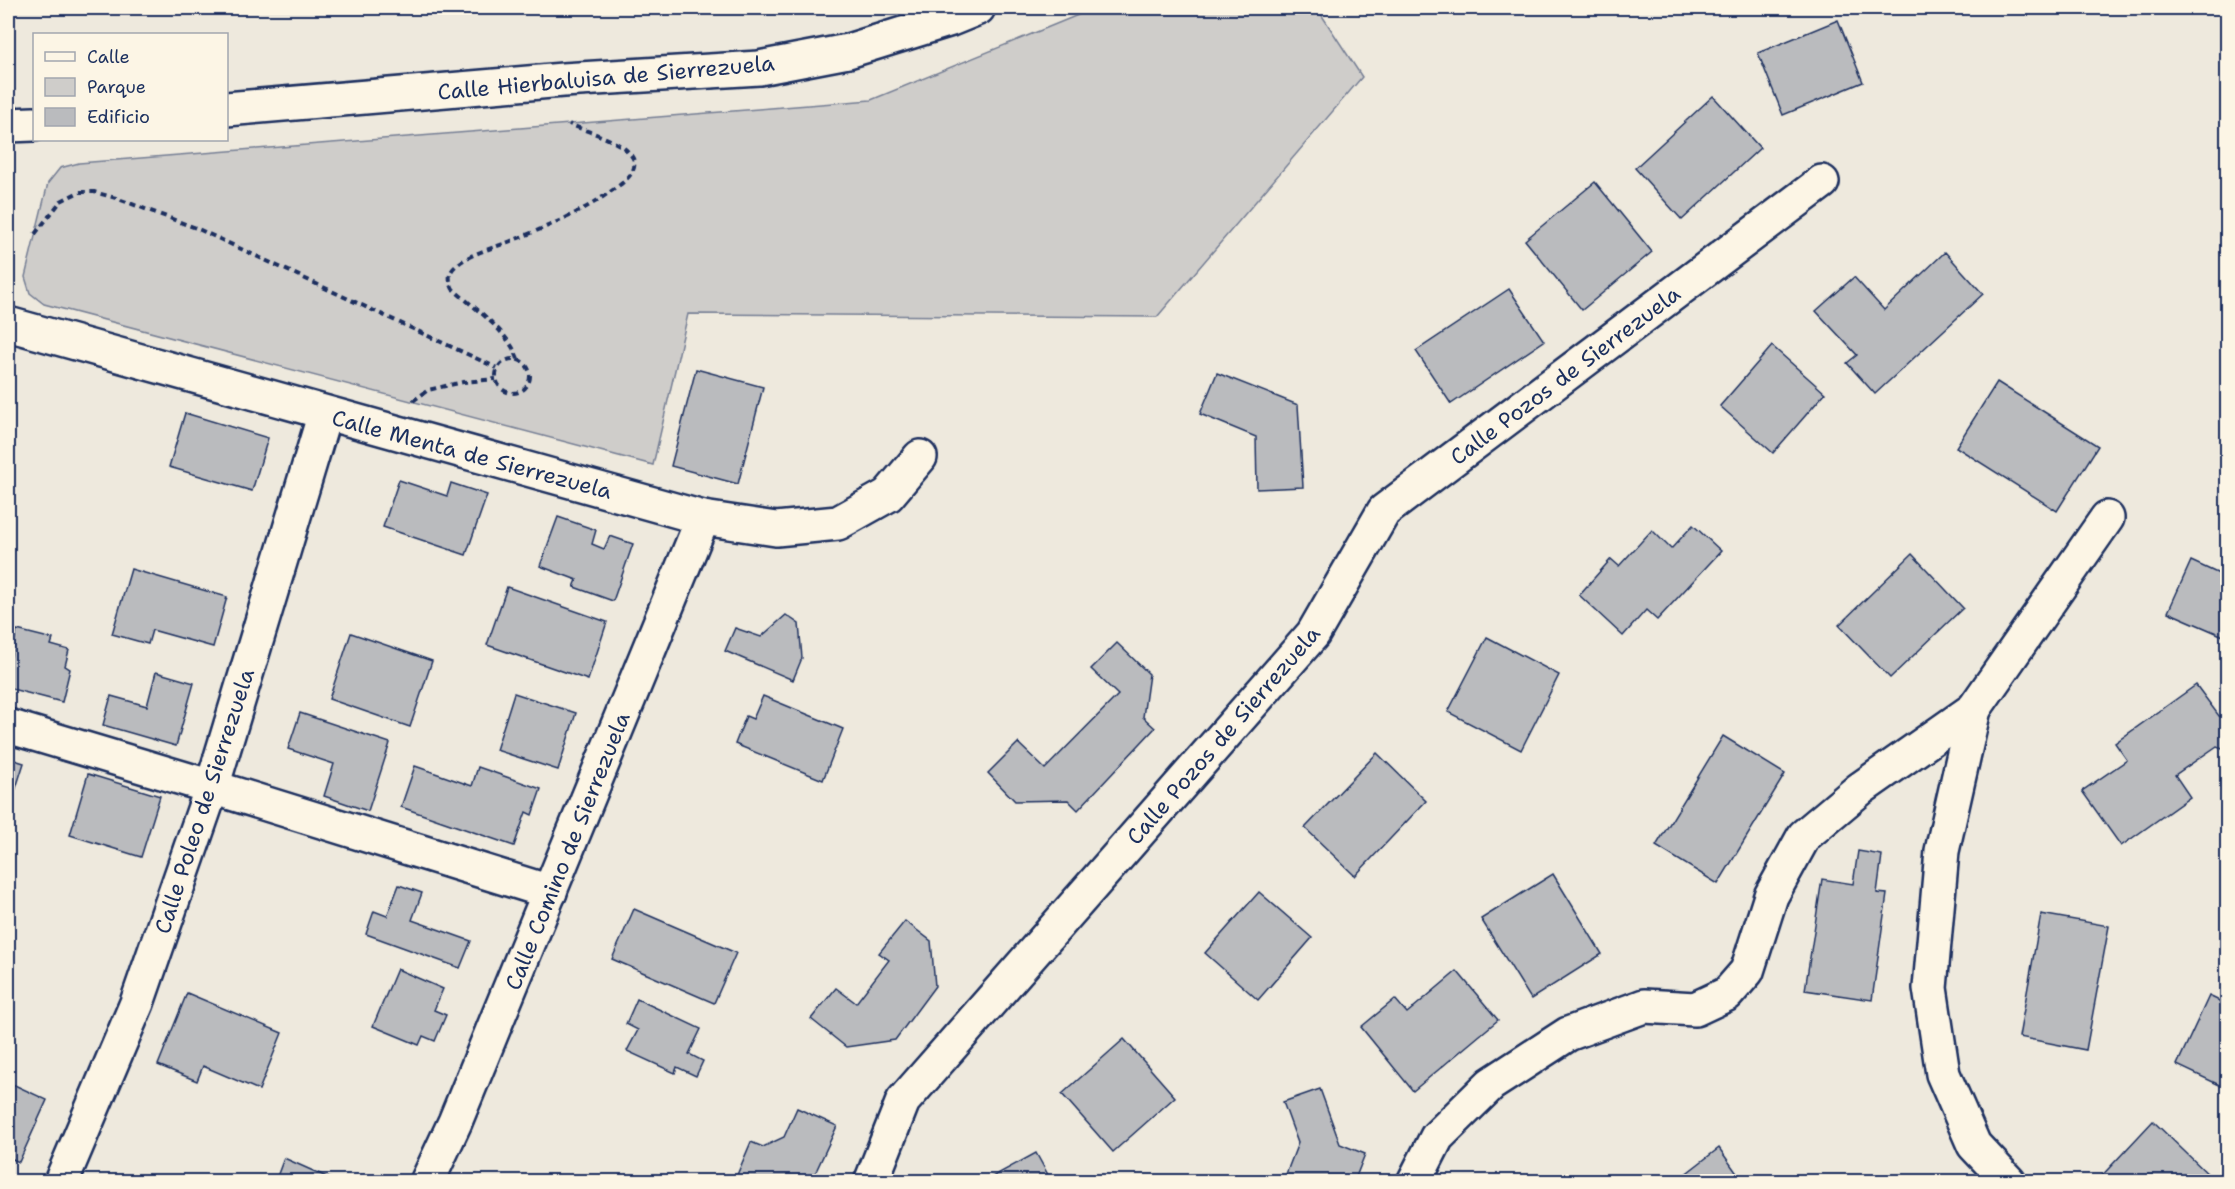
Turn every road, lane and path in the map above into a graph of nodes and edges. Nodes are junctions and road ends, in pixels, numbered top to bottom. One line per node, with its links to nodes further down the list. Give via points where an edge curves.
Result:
1 (978, 8): 2 (street, Calle Hierbaluisa de Sierrezuela, via 848,51 759,68 563,80)
2 (228, 109)
3 (569, 124): 7 (path, via 630,153 634,166 630,176 585,210 467,258 450,273 453,289 504,336)
4 (1822, 182): 21 (street, Calle Pozos de Sierrezuela, via 1384,512 1313,634 903,1101)
5 (35, 234): 8 (path, via 61,201 79,192 116,198 196,228)
6 (8, 324): 11 (street, Calle Menta de Sierrezuela)
7 (518, 359): 8 (path, via 506,360); 9 (path, via 530,370 530,382 523,391 507,392)
8 (497, 368): 9 (path)
9 (496, 379): 10 (path, via 428,390)
10 (413, 402)
11 (325, 413): 13 (street, Calle Menta de Sierrezuela); 17 (street, Calle Poleo de Sierrezuela)
12 (920, 457): 13 (street, Calle Menta de Sierrezuela, via 888,495 838,523 776,529)
13 (703, 518): 18 (street, Calle Comino de Sierrezuela)
14 (2108, 518): 15 (street)
15 (1974, 709): 22 (street, via 1860,789 1804,836 1771,896 1747,971 1727,994 1695,1009 1644,1006 1568,1034 1491,1084 1437,1137); 23 (street, via 1942,851 1930,988 1943,1074 1974,1145)
16 (8, 726): 17 (street)
17 (212, 787): 18 (street); 19 (street, Calle Poleo de Sierrezuela, via 137,1003)
18 (550, 892): 20 (street, Calle Comino de Sierrezuela)
19 (61, 1182)
20 (427, 1182)
21 (871, 1182)
22 (1414, 1182)
23 (2009, 1182)

